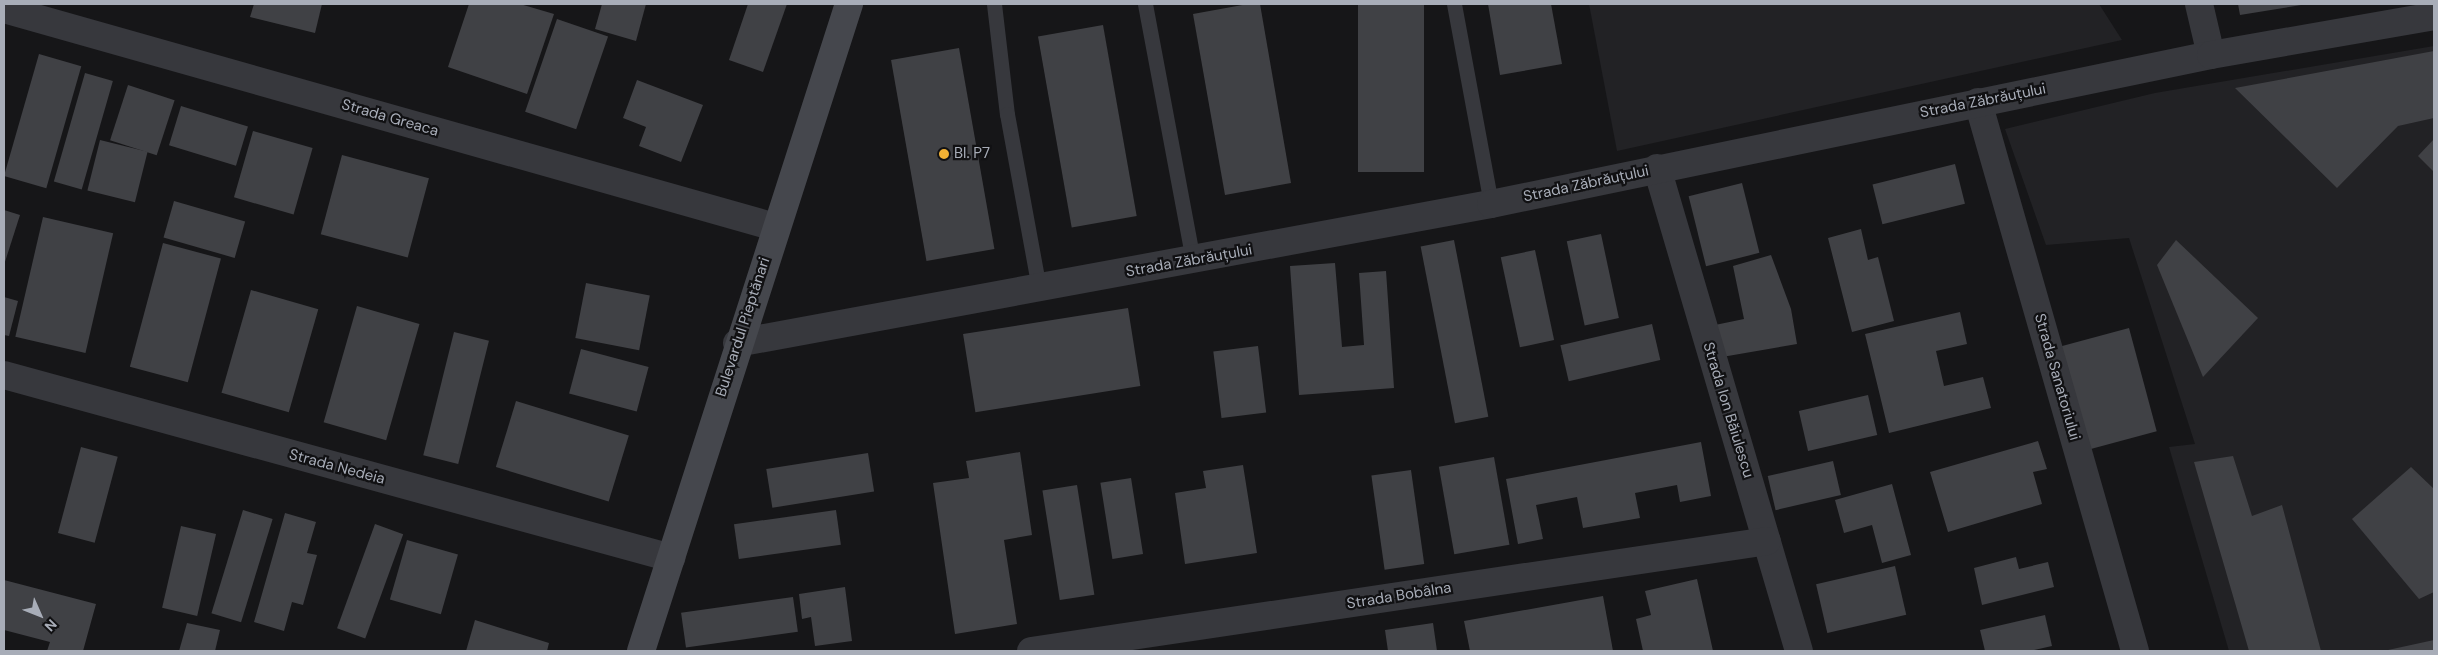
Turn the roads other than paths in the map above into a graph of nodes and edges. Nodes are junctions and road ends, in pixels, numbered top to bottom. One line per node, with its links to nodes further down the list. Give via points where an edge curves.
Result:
1 (849, 4): 12 (main road, Bulevardul Pieptănari)
2 (994, 4): 14 (lane, via 1007,114)
3 (1145, 4): 13 (lane)
4 (1454, 4): 11 (lane)
5 (2199, 4): 8 (street)
6 (4, 9): 12 (street, Strada Greaca)
7 (2434, 16): 8 (street, Strada Zăbrăuțului)
8 (2211, 55): 9 (street, Strada Zăbrăuțului)
9 (1978, 102): 10 (street, Strada Zăbrăuțului); 22 (street, Strada Sanatoriului)
10 (1657, 168): 11 (street, Strada Zăbrăuțului); 17 (street, Strada Ion Băiulescu)
11 (1491, 204): 13 (street, Strada Zăbrăuțului)
12 (775, 227): 15 (main road, Bulevardul Pieptănari)
13 (1193, 260): 14 (street, Strada Zăbrăuțului)
14 (1039, 288): 15 (street, Strada Zăbrăuțului)
15 (737, 343): 18 (main road, Bulevardul Pieptănari)
16 (4, 375): 18 (street, Strada Nedeia)
17 (1767, 541): 20 (street, Strada Bobâlna); 21 (street, Strada Ion Băiulescu)
18 (670, 558): 19 (main road, Bulevardul Pieptănari)
19 (641, 651)
20 (1031, 651)
21 (1799, 651)
22 (2134, 651)

